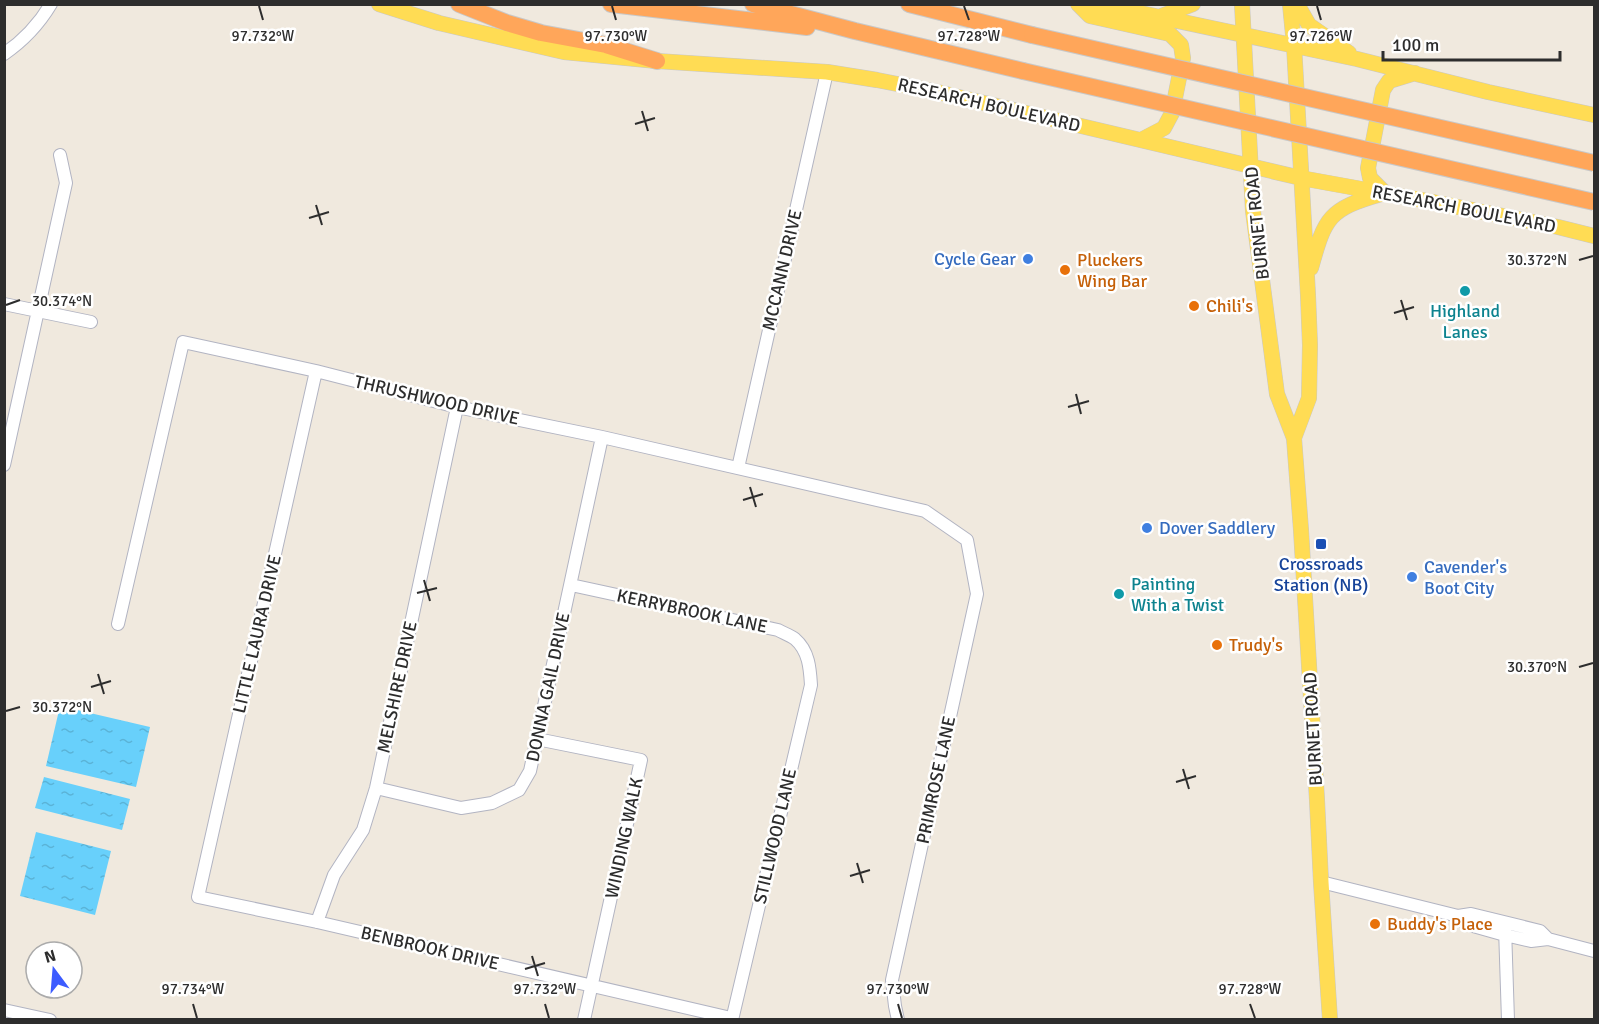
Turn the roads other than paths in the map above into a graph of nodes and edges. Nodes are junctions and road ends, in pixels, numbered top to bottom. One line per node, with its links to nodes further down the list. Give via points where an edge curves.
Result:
1 (51, 4): 17 (street, via 26,36)
2 (380, 4): 19 (main road, RESEARCH BOULEVARD, via 439,23 564,52)
3 (459, 4): 19 (highway, via 541,33 606,45)
4 (611, 4): 14 (highway)
5 (753, 4): 14 (highway)
6 (909, 4): 25 (highway, bridge)
7 (1078, 4): 23 (main road, via 1090,16 1170,34 1181,45 1183,58 1172,113 1164,128)
8 (1098, 4): 13 (main road)
9 (1193, 4): 13 (main road)
10 (1242, 4): 15 (main road, BURNET ROAD)
11 (1290, 4): 16 (main road, BURNET ROAD)
12 (1297, 4): 18 (main road, via 1309,24)
13 (1158, 18): 15 (main road)
14 (855, 31): 29 (highway, bridge)
15 (1245, 35): 16 (main road); 26 (main road, BURNET ROAD)
16 (1294, 45): 18 (main road); 27 (main road, BURNET ROAD)
17 (4, 54)
18 (1357, 58): 21 (main road)
19 (657, 61): 20 (main road, RESEARCH BOULEVARD)
20 (827, 72): 23 (main road, RESEARCH BOULEVARD, via 923,89); 40 (street, MCCANN DRIVE)
21 (1415, 73): 22 (main road); 28 (main road, via 1389,81 1383,90 1368,168 1370,178)
22 (1594, 115)
23 (1141, 140): 26 (main road, RESEARCH BOULEVARD)
24 (60, 155): 33 (street, via 66,183)
25 (1594, 163)
26 (1251, 166): 27 (main road, RESEARCH BOULEVARD); 38 (main road, BURNET ROAD, via 1253,211 1277,394)
27 (1301, 178): 28 (main road, RESEARCH BOULEVARD); 31 (main road, BURNET ROAD)
28 (1385, 193): 30 (main road, RESEARCH BOULEVARD); 31 (main road, via 1358,201 1333,215 1319,238)
29 (1594, 202)
30 (1594, 237)
31 (1308, 283): 38 (main road, BURNET ROAD, via 1309,398)
32 (4, 304): 33 (street)
33 (39, 311): 34 (street); 39 (street)
34 (91, 322)
35 (316, 371): 36 (street, THRUSHWOOD DRIVE); 43 (street, THRUSHWOOD DRIVE, via 183,342); 48 (street, LITTLE LAURA DRIVE)
36 (457, 406): 37 (street, THRUSHWOOD DRIVE); 46 (street, MELSHIRE DRIVE)
37 (602, 437): 40 (street, THRUSHWOOD DRIVE); 42 (street, DONNA GAIL DRIVE)
38 (1294, 438): 47 (main road, BURNET ROAD)
39 (4, 465)
40 (738, 468): 41 (street, THRUSHWOOD DRIVE, via 925,511)
41 (967, 540): 57 (street, PRIMROSE LANE, via 977,594 892,980)
42 (571, 585): 44 (street, KERRYBROOK LANE, via 778,630 795,639); 45 (street, DONNA GAIL DRIVE)
43 (118, 624)
44 (805, 652): 54 (street, STILLWOOD LANE, via 811,685)
45 (537, 739): 46 (street, DONNA GAIL DRIVE, via 530,771 519,790 492,803 461,808); 52 (street, WINDING WALK, via 641,760)
46 (376, 788): 49 (street, MELSHIRE DRIVE, via 363,830 333,875)
47 (1321, 882): 50 (street, via 1458,916 1466,924); 58 (main road, BURNET ROAD)
48 (198, 897): 49 (street, BENBROOK DRIVE)
49 (317, 922): 52 (street, BENBROOK DRIVE)
50 (1505, 929): 51 (street, via 1531,941 1548,939); 59 (street)
51 (1594, 951)
52 (593, 985): 54 (street, BENBROOK DRIVE); 56 (street, WINDING WALK)
53 (4, 1010): 55 (street)
54 (732, 1019)
55 (50, 1020)
56 (584, 1020)
57 (898, 1020)
58 (1330, 1020)
59 (1508, 1020)

